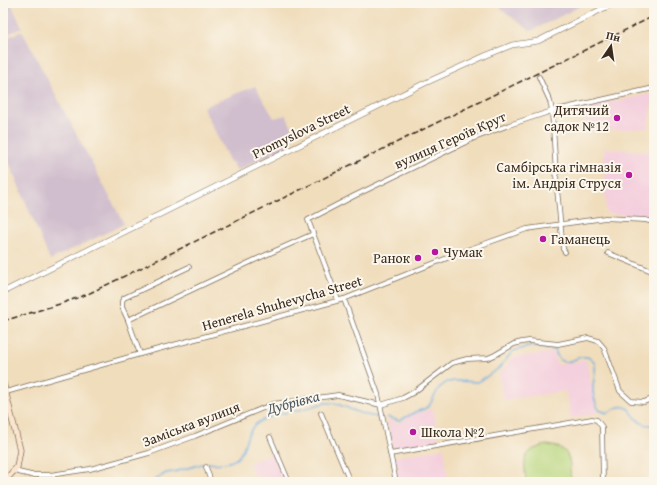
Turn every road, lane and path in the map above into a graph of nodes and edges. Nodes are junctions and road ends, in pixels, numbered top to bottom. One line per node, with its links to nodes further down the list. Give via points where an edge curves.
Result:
1 (614, 3): 12 (street, Promyslova Street, via 538,41 512,45 423,84)
2 (539, 77): 4 (street)
3 (654, 88): 4 (street, вулиця Героїв Крут)
4 (552, 111): 6 (street); 7 (street, вулиця Героїв Крут, via 472,139 354,196 308,220)
5 (654, 222): 6 (street, Henerela Shuhevycha Street, via 606,218)
6 (560, 224): 8 (street); 13 (street, Henerela Shuhevycha Street, via 519,231)
7 (313, 234): 14 (street); 15 (street)
8 (565, 252)
9 (608, 253): 11 (street)
10 (189, 267): 15 (street, via 123,300 122,307)
11 (654, 272)
12 (3, 292)
13 (344, 299): 14 (street, Henerela Shuhevycha Street); 20 (street)
14 (338, 300): 16 (street, Henerela Shuhevycha Street)
15 (128, 320): 16 (street)
16 (140, 354): 18 (street, Henerela Shuhevycha Street)
17 (3, 383): 18 (main road)
18 (6, 392): 25 (main road, via 20,450 19,461)
19 (654, 398): 20 (street, via 636,402 625,397 620,391 604,348 598,341 588,338 558,344 522,342 488,358 459,360 447,366 414,392)
20 (381, 405): 23 (street); 25 (street, Заміська вулиця, via 338,395 273,404 195,436 120,462 50,475 30,475)
21 (320, 414): 29 (street)
22 (270, 436): 28 (street)
23 (390, 454): 30 (street); 31 (street, via 592,419 597,420 602,427)
24 (206, 467): 27 (street)
25 (14, 471): 26 (main road)
26 (4, 482)
27 (211, 482)
28 (290, 482)
29 (350, 482)
30 (396, 482)
31 (603, 482)

